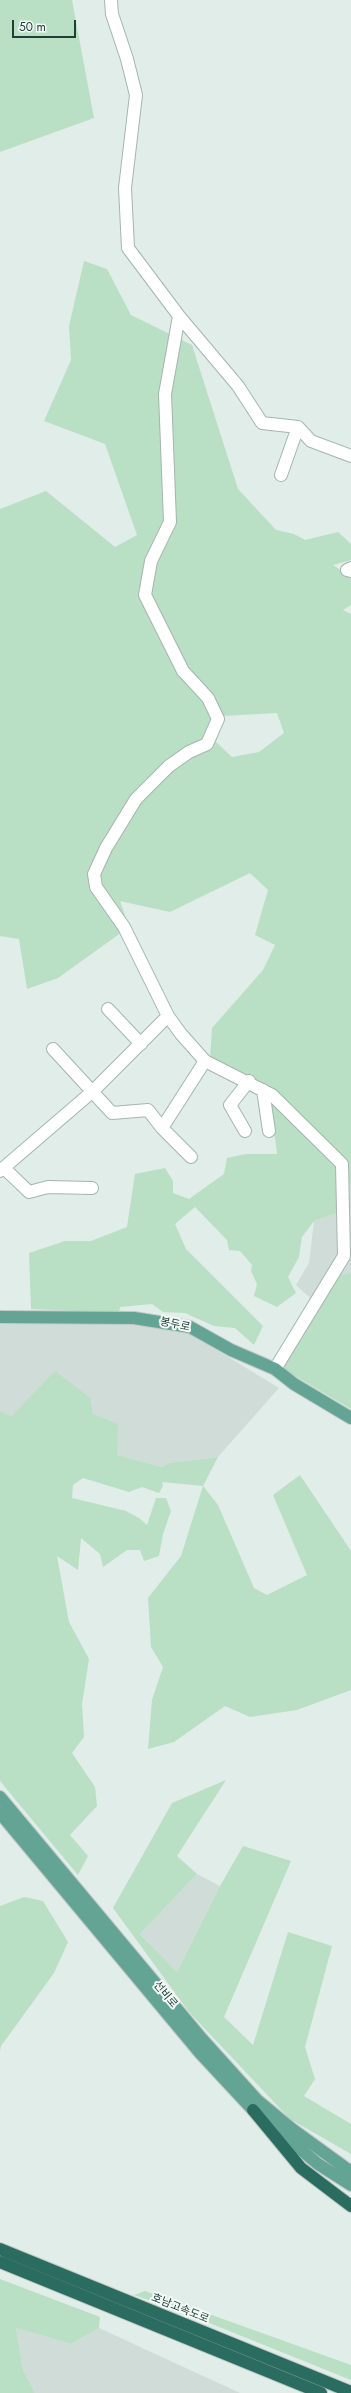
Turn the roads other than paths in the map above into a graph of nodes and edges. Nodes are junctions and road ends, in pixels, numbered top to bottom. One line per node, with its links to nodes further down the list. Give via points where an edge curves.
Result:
1 (111, 0): 2 (street, via 112,14 136,95 124,188 128,248)
2 (179, 316): 3 (street, via 238,386 262,423); 7 (street, via 165,394 170,522 151,561 145,595 183,671 208,698 218,719 207,744 189,752 169,766 136,799 106,848 94,874 96,887 124,927)
3 (298, 427): 4 (street, via 311,441); 5 (street)
4 (351, 456)
5 (281, 476)
6 (108, 1009): 8 (street)
7 (168, 1016): 8 (street); 10 (street)
8 (140, 1044): 13 (street)
9 (53, 1049): 13 (street)
10 (205, 1061): 11 (street); 14 (street)
11 (249, 1082): 12 (street); 15 (street, via 230,1105)
12 (263, 1090): 16 (street); 21 (street, via 272,1095 342,1164 343,1187 344,1256)
13 (93, 1091): 14 (street, via 112,1113 148,1110); 18 (street)
14 (162, 1128): 17 (street)
15 (245, 1131)
16 (269, 1131)
17 (191, 1157)
18 (2, 1169): 19 (street, via 29,1192 48,1187)
19 (92, 1188)
20 (0, 1317): 21 (main road, 봉두로, via 134,1318 190,1327 231,1350)
21 (275, 1369): 22 (main road, 봉두로, via 294,1384)
22 (351, 1418)
23 (0, 1797): 26 (main road, 선비로, via 202,2039 257,2100)
24 (0, 1813): 25 (main road, 선비로, via 200,2053)
25 (253, 2110): 27 (main road, 선비로, via 312,2159); 28 (highway, via 301,2168)
26 (351, 2172)
27 (351, 2185)
28 (351, 2206)
29 (0, 2249): 31 (highway, 호남고속도로)
30 (0, 2262): 32 (highway)
31 (351, 2392)
32 (321, 2393)

